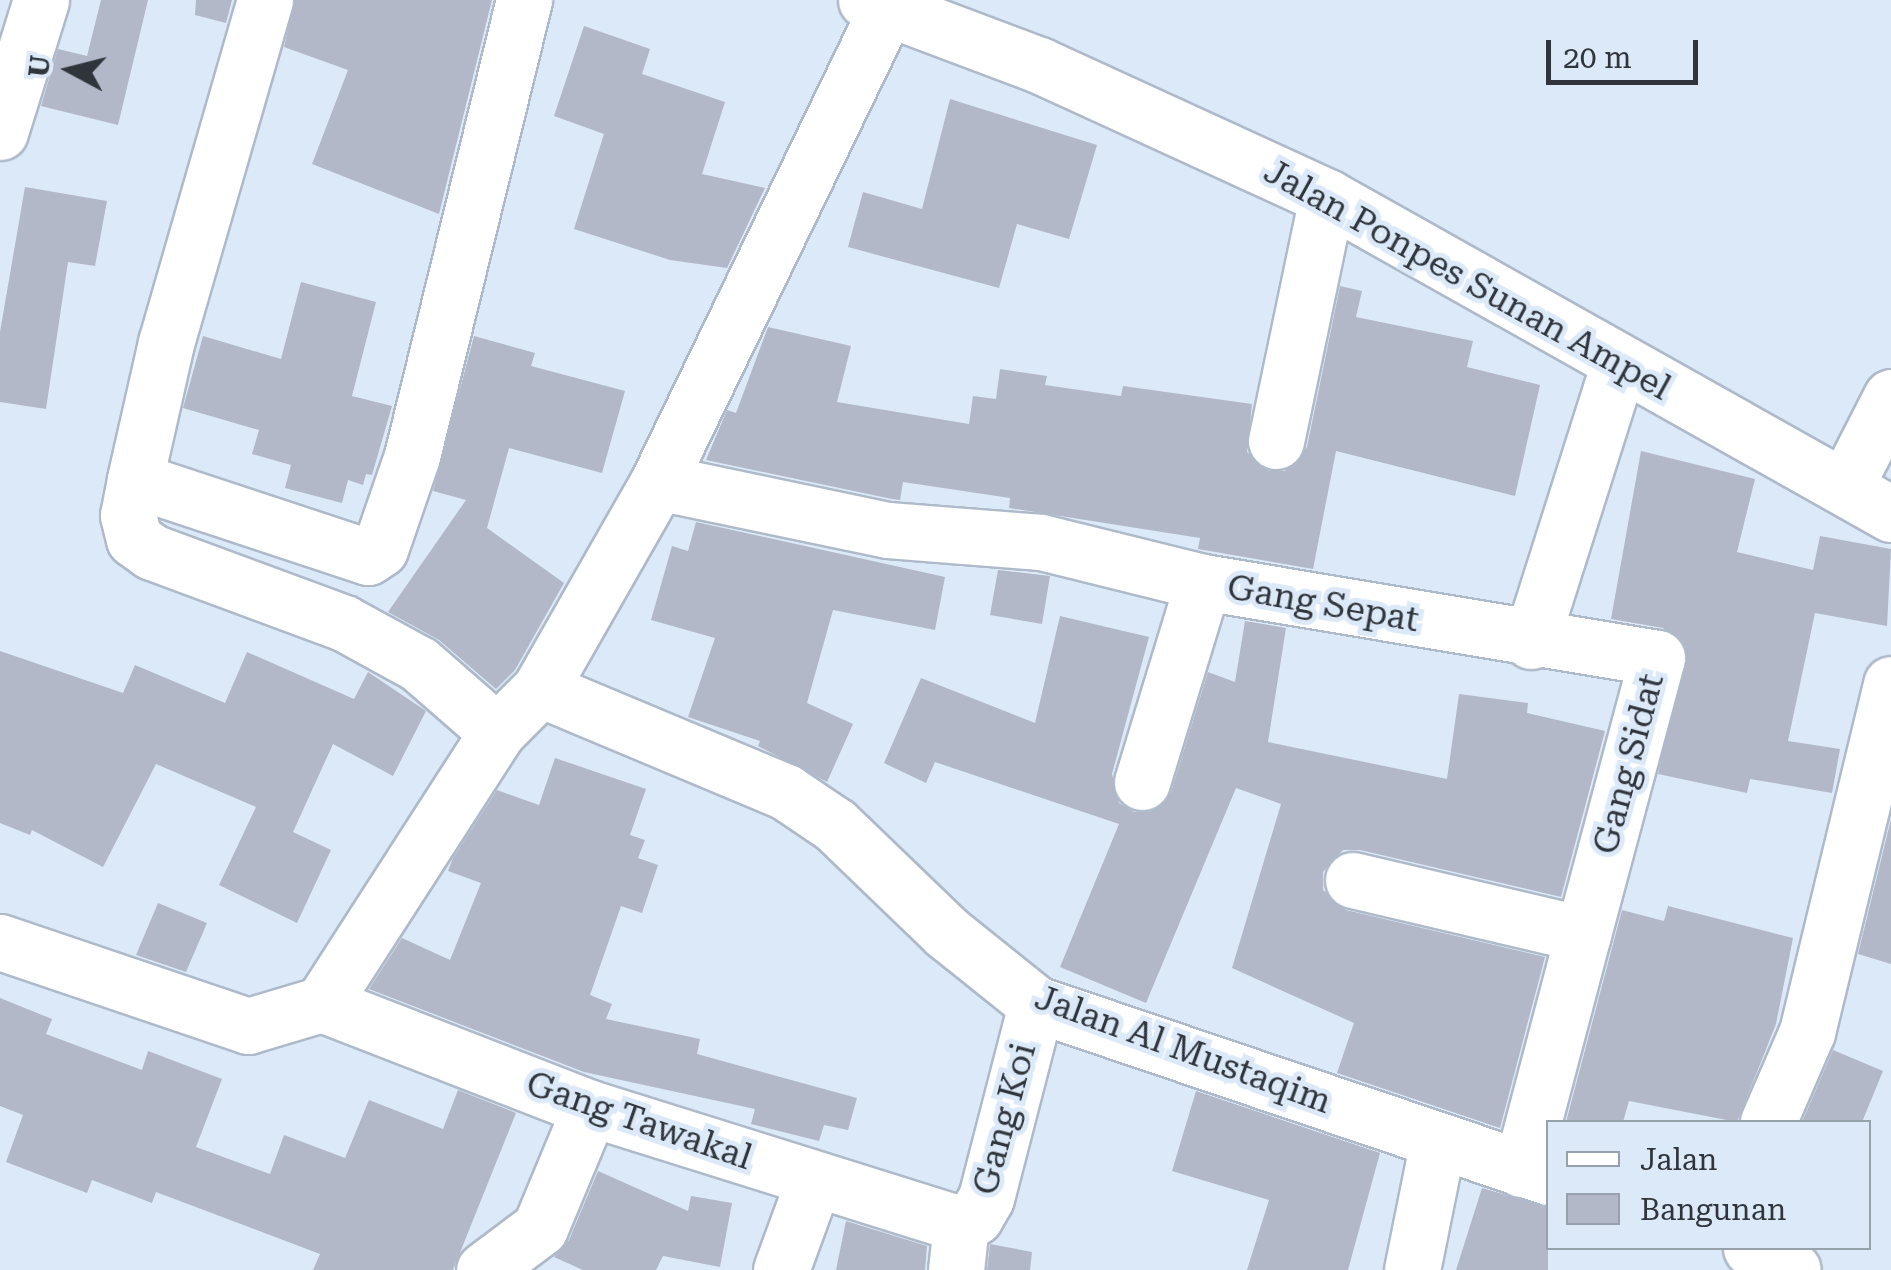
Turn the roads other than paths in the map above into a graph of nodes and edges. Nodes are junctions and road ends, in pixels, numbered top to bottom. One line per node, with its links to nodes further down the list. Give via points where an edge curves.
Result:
1 (41, 0): 5 (street)
2 (265, 0): 10 (street, via 166,343)
3 (524, 0): 10 (street, via 412,456 380,550 368,557 346,554)
4 (877, 4): 6 (street, Jalan Ponpes Sunan Ampel, via 1039,66); 11 (street)
5 (0, 132)
6 (1327, 196): 7 (street, Jalan Ponpes Sunan Ampel); 9 (street)
7 (1618, 364): 12 (street, Jalan Ponpes Sunan Ampel); 14 (street)
8 (1891, 397): 12 (street)
9 (1276, 441)
10 (134, 480): 17 (street, via 128,515 134,539 152,552 344,623 420,664)
11 (658, 482): 13 (street, via 888,530 1042,542); 16 (street)
12 (1868, 501)
13 (1203, 582): 14 (street, Gang Sepat); 18 (street, Gang Sepat)
14 (1531, 641): 20 (street, Gang Sidat, via 1657,658)
15 (1891, 684): 25 (street, via 1806,1032)
16 (540, 690): 17 (street); 23 (street, Jalan Al Mustaqim, via 786,792 835,825 946,932)
17 (497, 732): 22 (street)
18 (1142, 782)
19 (1353, 880): 20 (street)
20 (1583, 934): 27 (street, Gang Sidat)
21 (0, 942): 22 (street, via 248,1026)
22 (322, 1004): 24 (street, Gang Tawakal)
23 (1036, 1004): 26 (street, Jalan Al Mustaqim); 29 (street, Gang Koi, via 986,1198)
24 (590, 1108): 28 (street, Gang Tawakal); 31 (street, via 540,1228)
25 (1769, 1120)
26 (1438, 1141): 27 (street, Jalan Al Mustaqim); 33 (street)
27 (1535, 1173)
28 (814, 1180): 29 (street, Gang Tawakal); 32 (street)
29 (958, 1247)
30 (1755, 1250): 34 (street)
31 (484, 1270)
32 (781, 1270)
33 (1412, 1270)
34 (1794, 1270)

